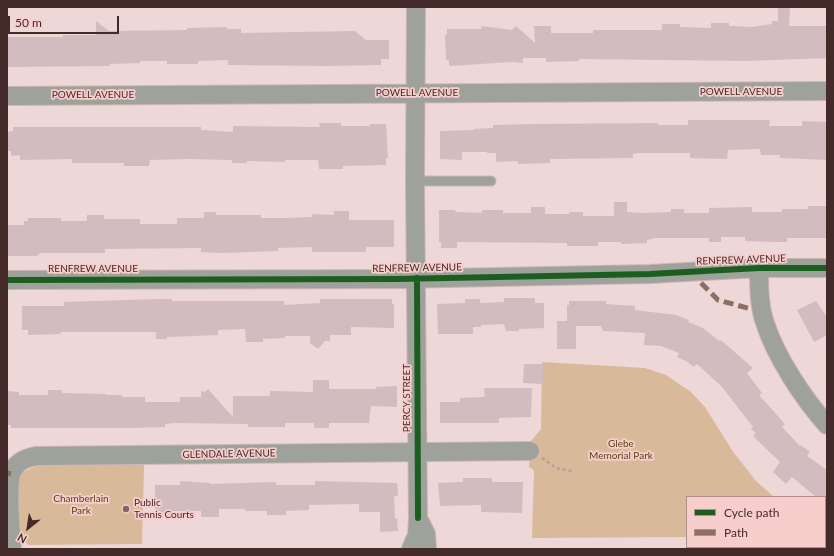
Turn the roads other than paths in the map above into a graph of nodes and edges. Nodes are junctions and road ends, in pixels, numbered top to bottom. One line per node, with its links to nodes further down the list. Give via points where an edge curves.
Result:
1 (416, 7): 3 (street, PERCY STREET)
2 (827, 92): 3 (street, POWELL AVENUE)
3 (416, 93): 4 (street, POWELL AVENUE); 5 (street, PERCY STREET)
4 (7, 96)
5 (415, 181): 6 (lane); 9 (street, PERCY STREET)
6 (491, 181)
7 (759, 268): 8 (street, RENFREW AVENUE); 9 (street, RENFREW AVENUE, via 650,274); 11 (street, via 765,324 789,371 815,412)
8 (827, 268)
9 (417, 278): 10 (street, RENFREW AVENUE); 13 (street, PERCY STREET)
10 (7, 280)
11 (827, 425)
12 (530, 451): 13 (street, GLENDALE AVENUE)
13 (417, 452): 14 (street, PERCY STREET); 15 (street, GLENDALE AVENUE, via 50,455 25,458 14,467 10,479)
14 (418, 518): 16 (street, PERCY STREET, via 418,535); 17 (street, PERCY STREET, via 426,534)
15 (12, 549)
16 (411, 549)
17 (427, 549)

